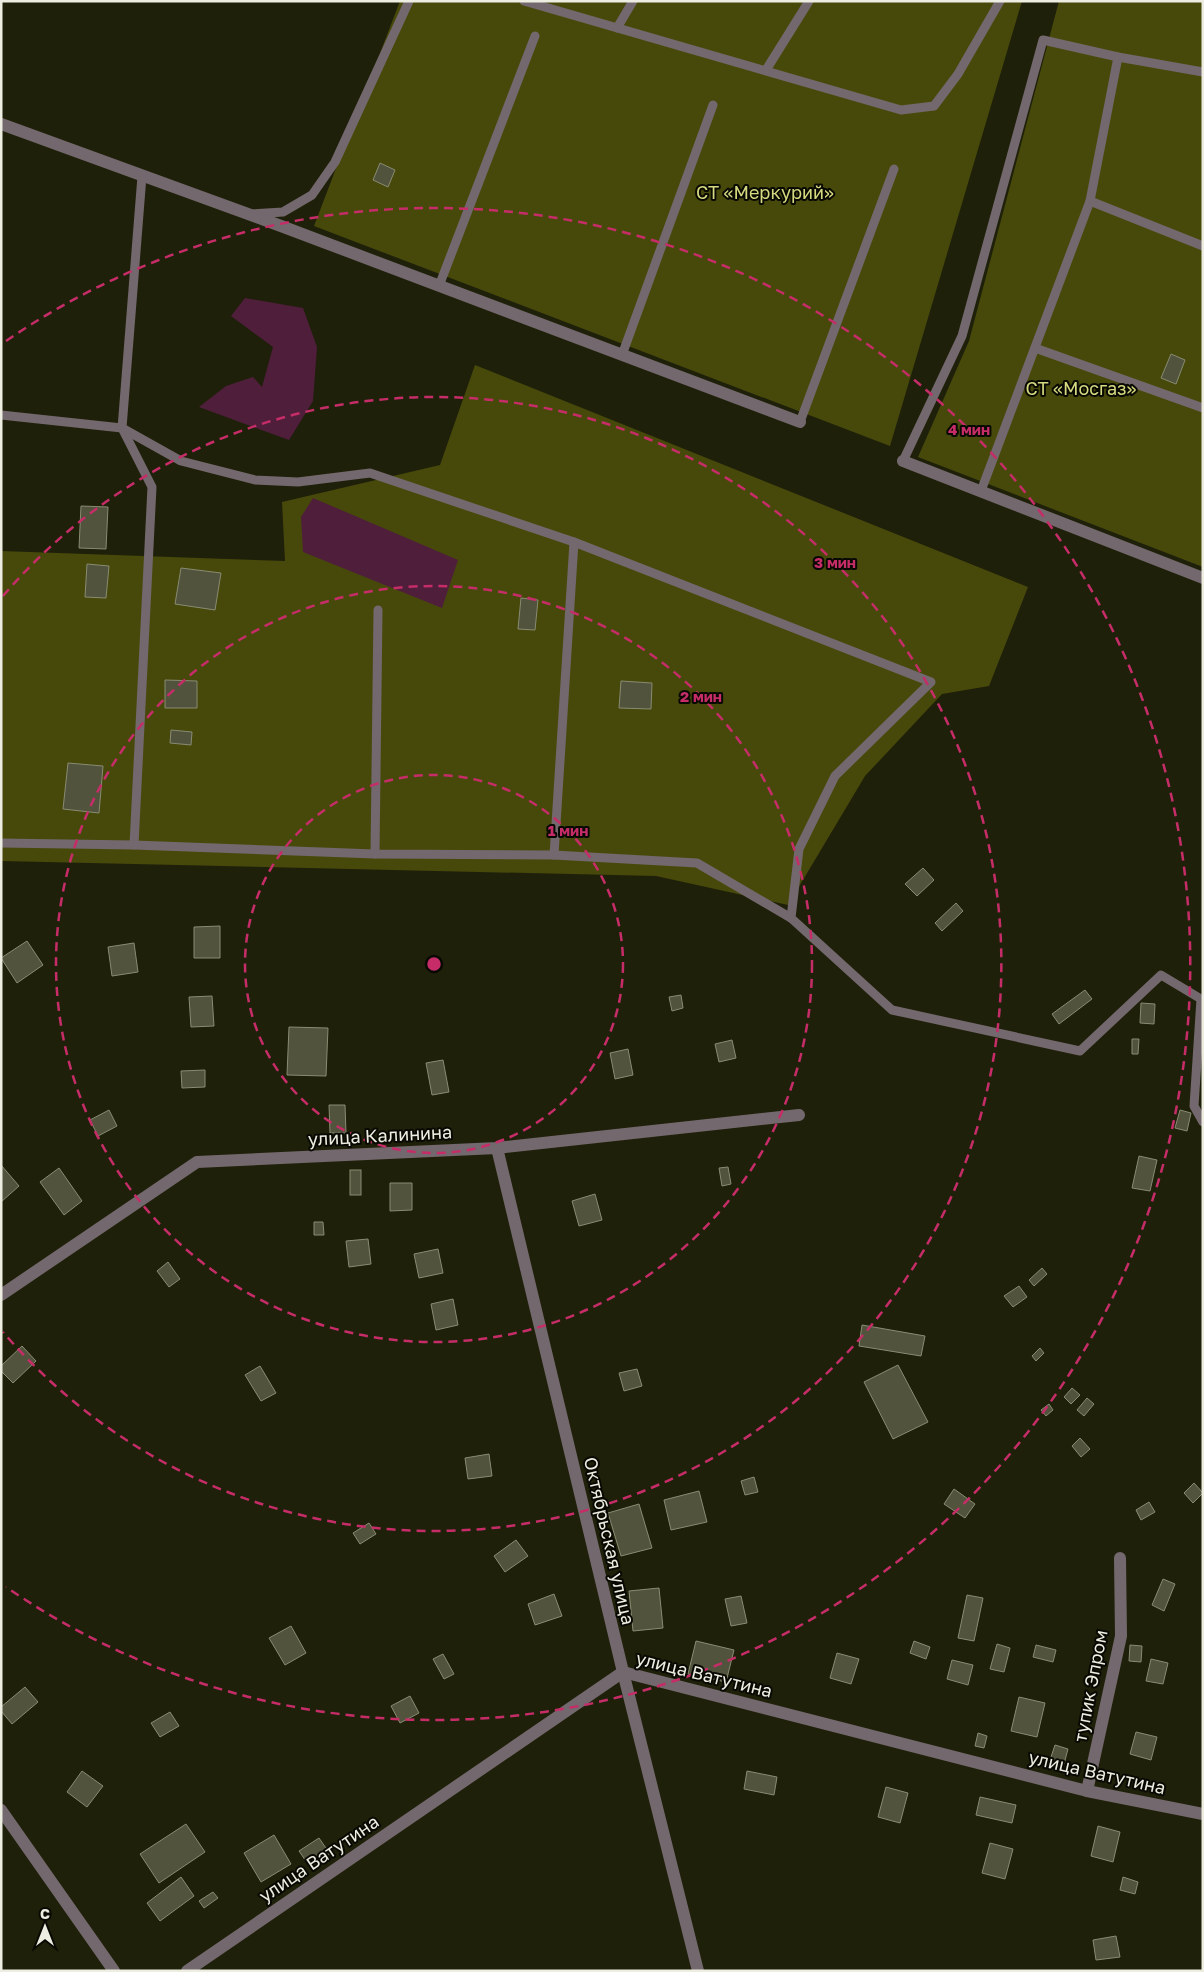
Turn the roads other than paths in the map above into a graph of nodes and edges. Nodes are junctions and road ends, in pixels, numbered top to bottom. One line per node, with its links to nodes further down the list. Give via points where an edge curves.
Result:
1 (409, 1): 16 (lane, via 335,162 312,195 283,212)
2 (524, 1): 6 (lane)
3 (633, 1): 6 (lane)
4 (809, 1): 9 (lane)
5 (1000, 1): 9 (lane, via 958,74 934,106 901,110)
6 (617, 28): 9 (lane)
7 (535, 36): 18 (lane)
8 (1118, 58): 10 (lane); 15 (lane); 25 (lane, via 1043,40 962,336)
9 (766, 70)
10 (1203, 72)
11 (713, 105): 20 (lane)
12 (1, 124): 14 (street)
13 (894, 169): 23 (lane)
14 (142, 176): 16 (street); 24 (lane)
15 (1090, 201): 17 (lane); 19 (lane)
16 (250, 214): 18 (street)
17 (1203, 246)
18 (439, 286): 20 (street)
19 (1036, 348): 21 (lane); 26 (lane)
20 (622, 355): 23 (street)
21 (1203, 408)
22 (1, 415): 24 (lane)
23 (800, 422)
24 (122, 428): 27 (lane, via 181,461 255,480 298,482 370,473); 31 (lane, via 152,487)
25 (903, 461): 26 (street)
26 (981, 491): 28 (street)
27 (574, 542): 33 (lane); 34 (lane, via 931,682 835,776 799,849)
28 (1203, 578)
29 (378, 610): 32 (lane)
30 (1, 843): 31 (lane)
31 (134, 845): 32 (lane)
32 (375, 854): 33 (lane)
33 (554, 855): 34 (lane, via 697,863)
34 (791, 918): 36 (lane, via 892,1010 1080,1051 1161,974 1201,999 1194,1106)
35 (799, 1115): 37 (street, улица Калинина)
36 (1203, 1122)
37 (497, 1148): 38 (street, улица Калинина, via 197,1162); 40 (street, Октябрьская улица)
38 (1, 1295)
39 (1120, 1558): 41 (street, тупик Эпром, via 1121,1636)
40 (623, 1672): 41 (street, улица Ватутина); 45 (street, улица Ватутина); 46 (street, Октябрьская улица)
41 (1087, 1791): 43 (street, улица Ватутина)
42 (1, 1810): 44 (street)
43 (1203, 1814)
44 (114, 1971)
45 (187, 1971)
46 (698, 1971)

